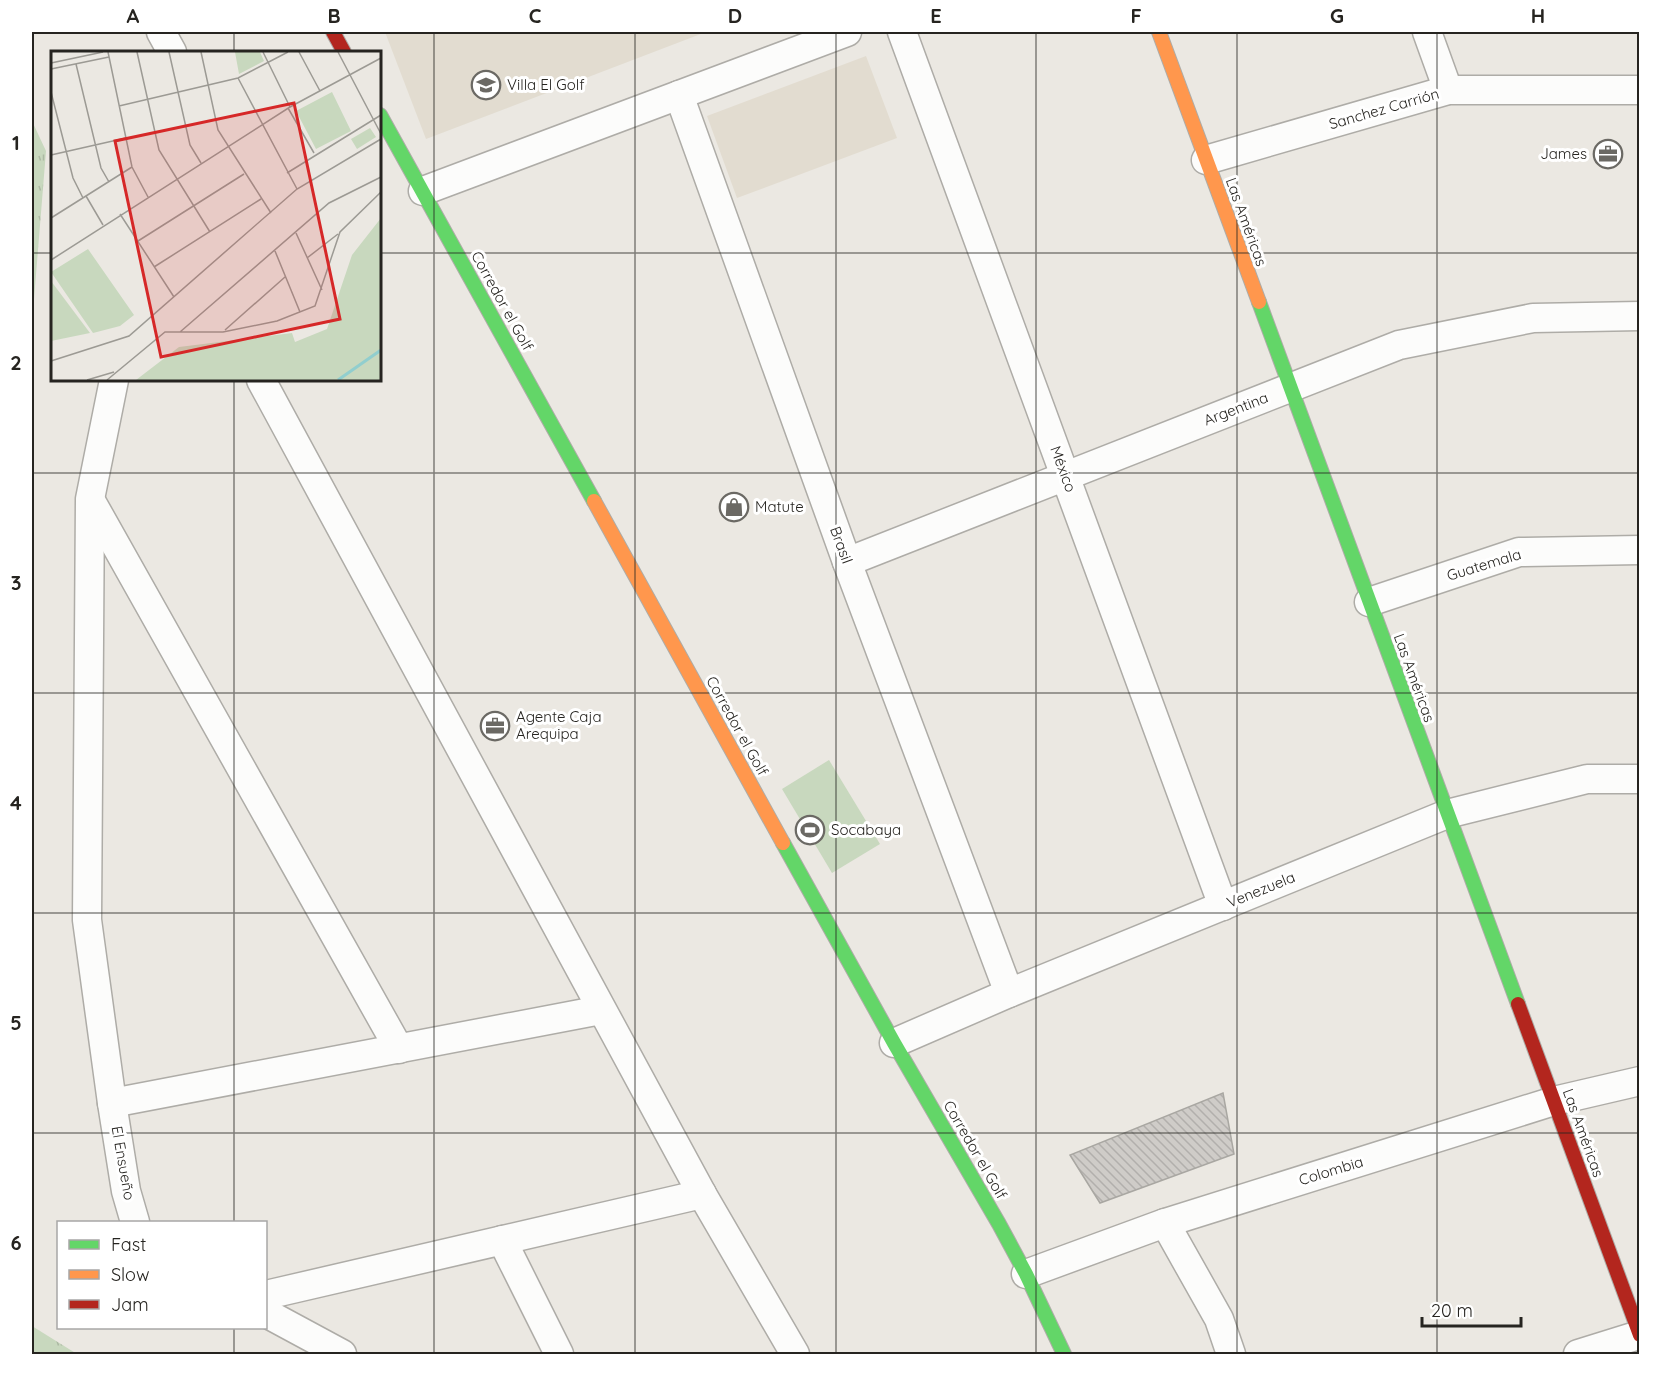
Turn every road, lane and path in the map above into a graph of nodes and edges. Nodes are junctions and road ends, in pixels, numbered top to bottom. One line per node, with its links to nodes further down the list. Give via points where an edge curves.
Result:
1 (162, 32): 7 (street)
2 (333, 32): 8 (street)
3 (847, 32): 11 (street)
4 (902, 32): 19 (street, México)
5 (1159, 32): 13 (street, Las Américas)
6 (1427, 32): 9 (street)
7 (172, 51)
8 (344, 51)
9 (1448, 90): 10 (street, Sanchez Carrión); 13 (street, Sanchez Carrión)
10 (1640, 90)
11 (679, 95): 14 (street); 22 (street, Brasil)
12 (381, 117): 14 (street, Corredor el Golf)
13 (1206, 160): 18 (street, Las Américas)
14 (423, 191): 29 (street, Corredor el Golf)
15 (1640, 316): 18 (street, Argentina, via 1510,322 1399,345)
16 (114, 381): 20 (street, El Ensueño)
17 (262, 381): 28 (street)
18 (1290, 387): 19 (street, Argentina); 23 (street, Las Américas)
19 (1065, 476): 22 (street, Argentina); 26 (street, México)
20 (90, 499): 30 (street); 33 (street, El Ensueño, via 87,920)
21 (1640, 550): 23 (street, Guatemala, via 1519,552)
22 (847, 562): 27 (street, Brasil)
23 (1369, 602): 25 (street, Las Américas)
24 (1640, 779): 25 (street, Venezuela, via 1587,779)
25 (1447, 814): 26 (street, Venezuela); 32 (street, Las Américas)
26 (1223, 906): 27 (street, Venezuela)
27 (1009, 993): 29 (street, Venezuela)
28 (602, 1010): 30 (street); 34 (street)
29 (894, 1043): 38 (street, Corredor el Golf)
30 (399, 1048): 33 (street)
31 (1640, 1081): 32 (street, Colombia)
32 (1554, 1101): 36 (street, Colombia); 41 (street, Las Américas)
33 (112, 1103): 35 (street, El Ensueño)
34 (702, 1194): 37 (street); 44 (street)
35 (135, 1221)
36 (1165, 1223): 38 (street, Colombia); 46 (street, via 1219,1319)
37 (502, 1240): 39 (street); 43 (street)
38 (1026, 1274): 45 (street, Corredor el Golf)
39 (267, 1295)
40 (267, 1313): 42 (street)
41 (1639, 1335): 47 (street)
42 (342, 1354)
43 (559, 1354)
44 (795, 1354)
45 (1064, 1354)
46 (1231, 1354)
47 (1578, 1354)

